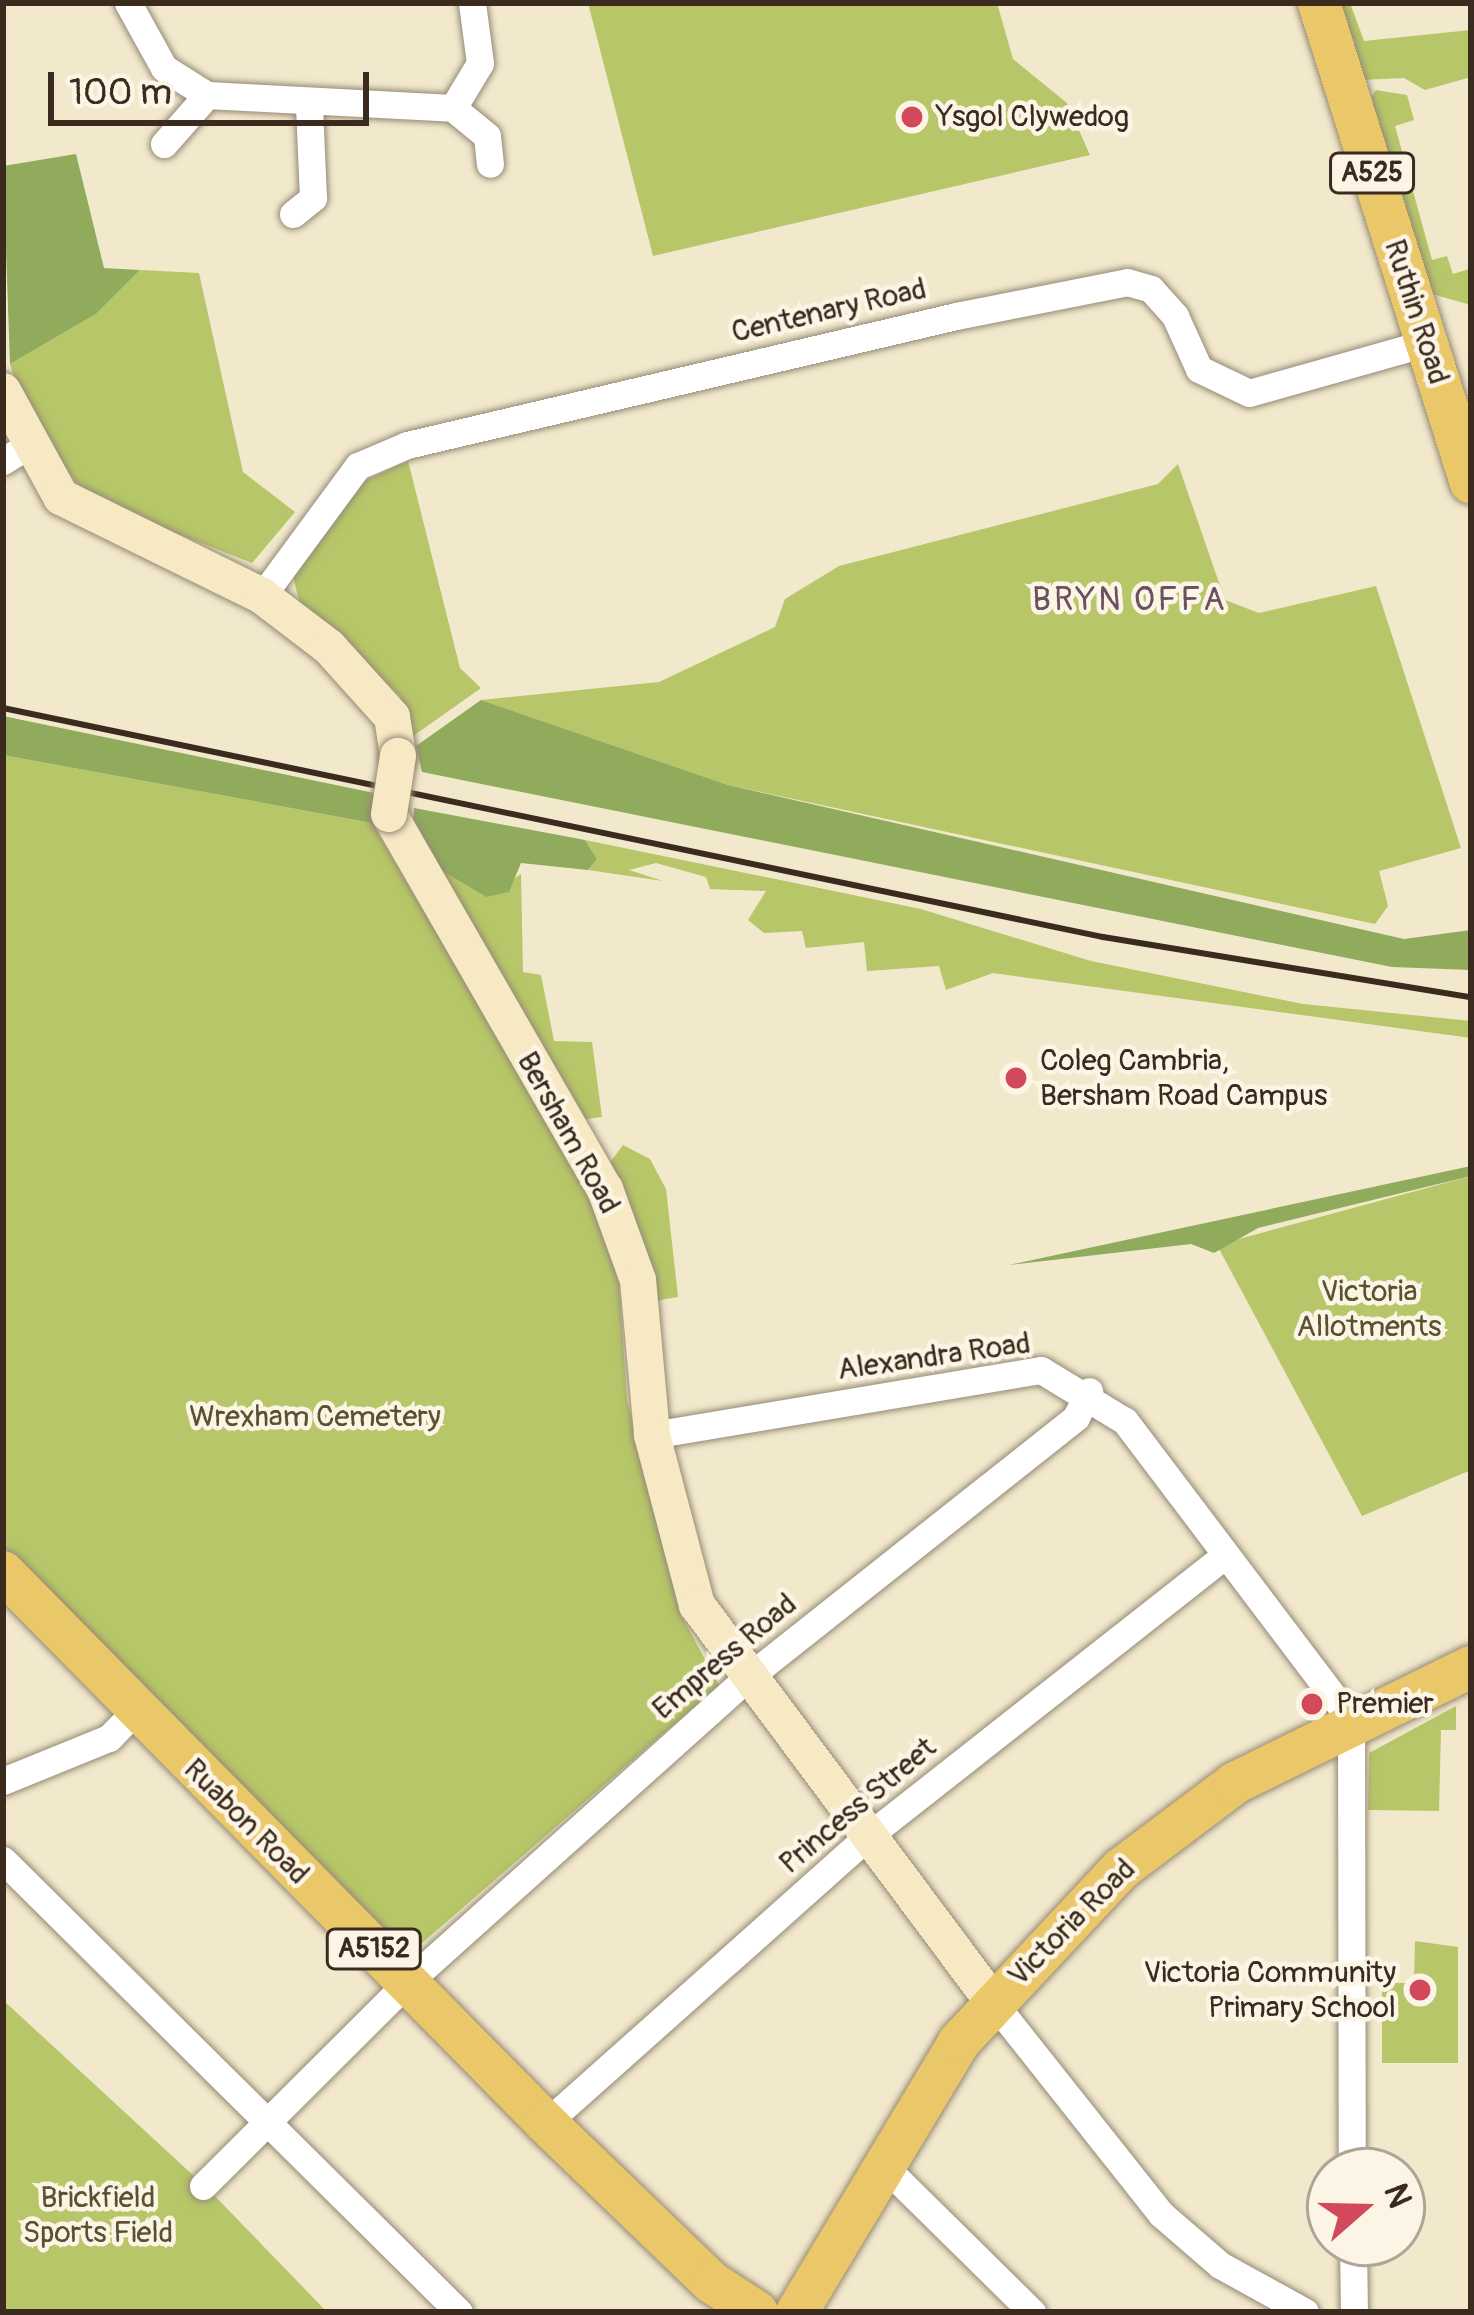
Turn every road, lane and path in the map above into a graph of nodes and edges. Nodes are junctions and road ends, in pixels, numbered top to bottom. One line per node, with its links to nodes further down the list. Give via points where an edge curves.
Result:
1 (128, 3): 4 (street, via 164,68)
2 (472, 3): 6 (street, via 480,63)
3 (1319, 3): 10 (main road, Ruthin Road / A525)
4 (207, 95): 5 (street); 7 (street)
5 (309, 106): 6 (street); 9 (street, via 313,199)
6 (452, 108): 8 (street, via 488,136)
7 (164, 144)
8 (490, 164)
9 (293, 214)
10 (1426, 343): 13 (main road, Ruthin Road / A525); 14 (street, Centenary Road, via 1249,393 1199,369 1175,316 1151,289 1127,282 956,316 407,445 358,466)
11 (3, 391): 12 (main road, Bersham Road)
12 (14, 454): 14 (main road, Bersham Road, via 84,516)
13 (1471, 483)
14 (262, 596): 16 (main road, Bersham Road, bridge, via 366,680 392,717 398,757 389,814 604,1189 638,1280)
15 (1089, 1391): 16 (street, Alexandra Road, via 1042,1370); 17 (street); 20 (street, Empress Road, via 1076,1417)
16 (652, 1435): 20 (main road, Bersham Road, via 697,1605)
17 (1225, 1555): 22 (street); 24 (street, Princess Street)
18 (3, 1572): 21 (main road, Ruabon Road / A5152)
19 (1471, 1666): 22 (main road, Victoria Road)
20 (746, 1679): 24 (main road, Bersham Road); 26 (street, Empress Road)
21 (134, 1712): 23 (street, via 109,1738); 26 (main road, Ruabon Road / A5152)
22 (1351, 1720): 27 (main road, Victoria Road, via 1235,1783 1121,1869); 30 (street)
23 (3, 1781)
24 (867, 1837): 27 (main road, Bersham Road); 29 (street, Princess Street)
25 (3, 1860): 28 (street)
26 (408, 1982): 28 (street, Empress Road); 29 (main road, Ruabon Road / A5152)
27 (992, 2002): 31 (main road, Victoria Road); 38 (street, via 1161,2214 1220,2265)
28 (268, 2119): 32 (street, Empress Road); 34 (street)
29 (546, 2123): 35 (main road, Ruabon Road / A5152, via 711,2282)
30 (1352, 2147)
31 (880, 2162): 36 (main road, Victoria Road); 37 (street)
32 (202, 2186)
33 (1353, 2267): 39 (street)
34 (459, 2312)
35 (757, 2312)
36 (797, 2312)
37 (1032, 2312)
38 (1305, 2312)
39 (1354, 2312)

